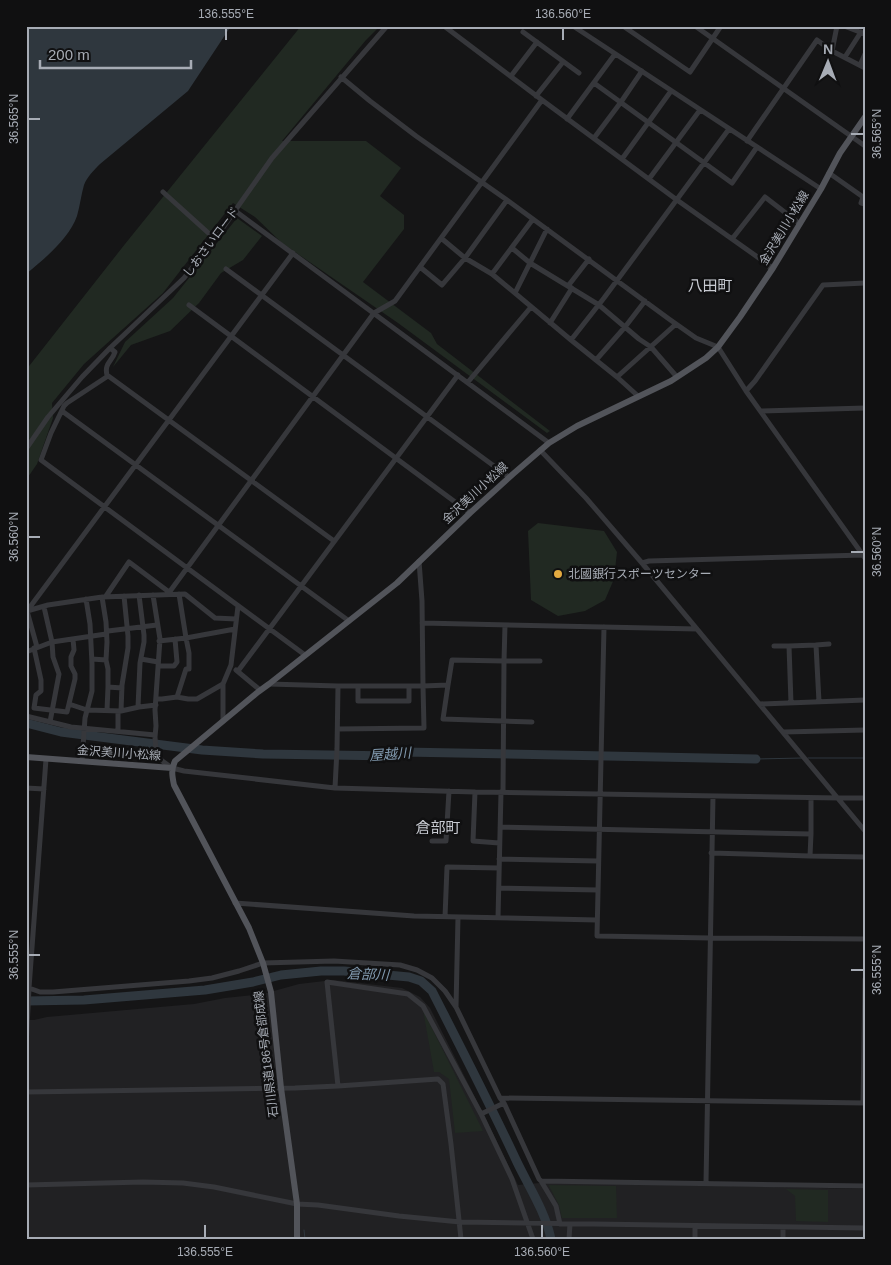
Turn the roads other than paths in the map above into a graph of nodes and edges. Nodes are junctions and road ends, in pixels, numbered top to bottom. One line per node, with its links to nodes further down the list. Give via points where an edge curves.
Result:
1 (386, 26): 22 (street, しおさいロード)
2 (444, 26): 21 (street)
3 (573, 26): 14 (street)
4 (623, 26): 11 (street, via 690,72)
5 (695, 26): 11 (street)
6 (721, 26): 11 (street)
7 (837, 26): 13 (street)
8 (844, 26): 10 (street)
9 (523, 32): 12 (street)
10 (864, 33): 16 (street)
11 (712, 39): 24 (street)
12 (536, 42): 17 (street); 21 (street)
13 (832, 51): 16 (street); 24 (street, via 817,40)
14 (615, 54): 19 (street); 23 (street)
15 (865, 54): 18 (street)
16 (845, 57): 18 (street)
17 (563, 62): 20 (street); 26 (street)
18 (862, 66)
19 (642, 72): 25 (street); 28 (street)
20 (579, 73)
21 (511, 76): 26 (street)
22 (341, 77): 44 (street, via 416,136); 50 (street, しおさいロード, via 272,158)
23 (594, 83): 28 (street); 31 (street)
24 (782, 88): 34 (street); 36 (street)
25 (671, 91): 29 (street); 32 (street)
26 (536, 96): 27 (street)
27 (542, 100): 31 (street); 44 (street)
28 (621, 102): 32 (street); 35 (street)
29 (700, 110): 33 (street); 37 (street)
30 (865, 116): 34 (main road, 金沢美川小松線)
31 (567, 119): 35 (street)
32 (649, 122): 37 (street); 40 (street)
33 (729, 129): 36 (street); 41 (street)
34 (851, 137): 38 (street); 42 (main road, 金沢美川小松線)
35 (594, 138): 40 (street)
36 (747, 141): 39 (street)
37 (676, 142): 41 (street); 43 (street)
38 (865, 146)
39 (757, 147): 41 (street, via 732,183); 45 (street)
40 (622, 159): 43 (street)
41 (704, 162): 48 (street)
42 (829, 173): 45 (main road, 金沢美川小松線); 49 (street, via 863,197 861,202)
43 (649, 179): 48 (street)
44 (482, 182): 47 (street); 54 (street)
45 (821, 190): 52 (main road, 金沢美川小松線)
46 (163, 192): 55 (street)
47 (507, 200): 51 (street); 59 (street)
48 (677, 200): 56 (street); 66 (street)
49 (865, 204)
50 (234, 210): 55 (street, しおさいロード); 58 (street)
51 (533, 219): 53 (street); 57 (street)
52 (800, 224): 56 (street, via 765,197); 64 (main road, 金沢美川小松線)
53 (547, 229): 60 (street); 61 (street)
54 (441, 238): 59 (street); 62 (street)
55 (215, 239): 83 (street, しおさいロード, via 184,278)
56 (732, 239): 64 (street)
57 (512, 248): 61 (street); 65 (street)
58 (293, 253): 70 (street); 75 (street)
59 (464, 258): 62 (street, via 442,285); 65 (street)
60 (588, 259): 66 (street); 68 (street)
61 (530, 263): 68 (street); 69 (street)
62 (420, 267): 75 (street, via 394,301)
63 (226, 268): 70 (street)
64 (771, 268): 82 (main road, 金沢美川小松線)
65 (492, 274): 69 (street)
66 (617, 280): 71 (street); 73 (street)
67 (865, 283): 91 (street, via 823,285)
68 (570, 287): 73 (street); 76 (street)
69 (515, 293): 74 (street)
70 (262, 295): 79 (street); 84 (street)
71 (644, 301): 77 (street); 78 (street)
72 (190, 305): 79 (street)
73 (598, 305): 78 (street); 80 (street)
74 (531, 307): 76 (street); 90 (street)
75 (374, 313): 84 (street); 86 (street)
76 (550, 323): 80 (street)
77 (676, 324): 81 (street); 82 (street, via 696,338)
78 (626, 327): 81 (street); 85 (street)
79 (231, 336): 92 (street); 98 (street)
80 (571, 340): 85 (street)
81 (651, 347): 88 (street); 89 (street)
82 (718, 347): 89 (main road, 金沢美川小松線); 91 (street)
83 (110, 348): 87 (street, via 115,352 107,365); 100 (street, しおさいロード, via 62,400)
84 (343, 355): 92 (street); 97 (street)
85 (596, 360): 88 (street)
86 (458, 375): 90 (street); 97 (street)
87 (108, 376): 95 (street, via 67,403); 98 (street)
88 (617, 377): 93 (street)
89 (676, 377): 93 (main road, 金沢美川小松線)
90 (468, 382): 99 (street)
91 (746, 391): 96 (street)
92 (313, 396): 102 (street); 105 (street)
93 (638, 396): 99 (main road, 金沢美川小松線)
94 (865, 408): 96 (street)
95 (62, 410): 103 (street); 106 (street, via 41,460)
96 (760, 411): 110 (street)
97 (427, 416): 102 (street); 104 (street)
98 (168, 421): 103 (street); 105 (street)
99 (549, 443): 101 (main road, 金沢美川小松線)
100 (26, 449)
101 (540, 450): 104 (main road, 金沢美川小松線); 112 (street)
102 (396, 458): 107 (street); 109 (street)
103 (136, 465): 106 (street); 108 (street)
104 (510, 477): 107 (main road, 金沢美川小松線)
105 (251, 481): 108 (street); 109 (street)
106 (104, 507): 113 (street); 124 (street)
107 (470, 513): 111 (main road, 金沢美川小松線)
108 (218, 525): 113 (street); 114 (street)
109 (334, 541): 114 (street)
110 (864, 556): 112 (street, via 649,560)
111 (419, 561): 126 (main road, 金沢美川小松線); 127 (street)
112 (642, 563): 135 (street)
113 (187, 568): 115 (street); 123 (street)
114 (301, 586): 126 (street); 134 (street)
115 (168, 593): 116 (street); 118 (street); 119 (street, via 129,562)
116 (179, 594): 125 (street, via 185,594 215,618); 138 (street)
117 (139, 595): 118 (street); 120 (street); 130 (street)
118 (153, 595): 128 (street)
119 (104, 596): 120 (street); 121 (street); 136 (street)
120 (124, 596): 132 (street)
121 (86, 599): 122 (street); 137 (street)
122 (44, 606): 124 (street); 142 (street)
123 (238, 606): 125 (street); 134 (street)
124 (27, 611): 147 (street)
125 (236, 619): 133 (street)
126 (349, 621): 149 (main road, 金沢美川小松線)
127 (422, 623): 129 (street); 163 (street)
128 (157, 625): 130 (street); 141 (street)
129 (504, 625): 131 (street); 153 (street)
130 (143, 627): 132 (street); 150 (street)
131 (604, 627): 135 (street); 201 (street)
132 (127, 629): 136 (street); 166 (street, via 128,648)
133 (235, 629): 138 (street); 156 (street)
134 (269, 629): 149 (street); 157 (street)
135 (697, 629): 174 (street)
136 (106, 634): 137 (street); 152 (street)
137 (91, 636): 139 (street); 151 (street)
138 (186, 638): 140 (street); 168 (street, via 190,653 189,669 186,669)
139 (73, 639): 142 (street); 173 (street, via 71,666 75,679)
140 (174, 639): 141 (street); 155 (street, via 177,662 174,666)
141 (159, 641): 155 (street)
142 (52, 642): 147 (street); 176 (street, via 59,674)
143 (829, 644): 144 (street)
144 (816, 645): 146 (street); 171 (street)
145 (774, 646): 146 (street)
146 (789, 646): 172 (street)
147 (36, 648): 148 (street); 176 (street, via 41,691 36,695 34,708)
148 (26, 652)
149 (305, 655): 159 (main road, 金沢美川小松線)
150 (141, 659): 155 (street); 175 (street)
151 (92, 660): 152 (street); 177 (street, via 92,691)
152 (106, 660): 165 (street)
153 (504, 661): 154 (street); 164 (street, via 452,660); 182 (street)
154 (540, 661)
155 (158, 664): 170 (street)
156 (230, 668): 157 (street); 158 (street)
157 (238, 671): 167 (street)
158 (223, 684): 168 (street, via 197,699); 181 (street)
159 (269, 684): 160 (street); 167 (main road, 金沢美川小松線)
160 (338, 686): 161 (street); 186 (street)
161 (358, 686): 162 (street); 162 (street, via 358,701 409,701)
162 (409, 686): 163 (street)
163 (423, 686): 164 (street); 186 (street, via 424,728)
164 (448, 686): 182 (street, via 442,719)
165 (108, 687): 166 (street); 178 (street)
166 (122, 688): 179 (street)
167 (260, 690): 181 (main road, 金沢美川小松線)
168 (177, 697): 170 (street)
169 (865, 700): 171 (street)
170 (156, 702): 175 (street); 190 (street)
171 (819, 702): 172 (street)
172 (791, 703): 174 (street)
173 (69, 704): 176 (street, via 67,712); 177 (street)
174 (760, 704): 189 (street)
175 (138, 707): 179 (street)
176 (52, 710): 183 (street)
177 (87, 710): 178 (street); 185 (street)
178 (107, 710): 179 (street)
179 (119, 711): 188 (street)
180 (26, 716): 183 (street)
181 (223, 721): 194 (main road, 金沢美川小松線, via 175,761)
182 (503, 721): 184 (street); 200 (street)
183 (50, 722): 185 (street)
184 (532, 722)
185 (84, 729): 188 (street); 193 (street)
186 (338, 729): 196 (street)
187 (865, 730): 189 (street)
188 (118, 731): 190 (street)
189 (784, 732): 204 (street)
190 (155, 736): 194 (street, via 157,755)
191 (26, 757): 192 (main road, 金沢美川小松線)
192 (46, 759): 193 (main road, 金沢美川小松線); 197 (street)
193 (82, 762): 194 (main road, 金沢美川小松線)
194 (172, 768): 196 (street); 221 (main road, 石川県道186号倉部成線, via 174,784)
195 (26, 788): 197 (street)
196 (336, 788): 198 (street)
197 (44, 789): 230 (street)
198 (449, 791): 199 (street); 211 (street, via 446,841)
199 (475, 792): 200 (street); 212 (street, via 473,841)
200 (502, 792): 201 (street); 206 (street)
201 (600, 794): 202 (street); 207 (street)
202 (713, 796): 203 (street); 208 (street)
203 (811, 798): 204 (street); 210 (street)
204 (839, 798): 205 (street); 209 (street)
205 (865, 798)
206 (500, 827): 207 (street); 212 (street)
207 (599, 829): 208 (street); 217 (street)
208 (712, 831): 210 (street); 213 (street)
209 (865, 831)
210 (811, 834): 214 (street)
211 (432, 841)
212 (499, 843): 216 (street)
213 (711, 853): 214 (street); 226 (street)
214 (810, 856): 215 (street)
215 (865, 857)
216 (500, 859): 217 (street); 218 (street)
217 (598, 861): 220 (street)
218 (500, 868): 219 (street); 222 (street, via 447,868)
219 (499, 888): 220 (street); 224 (street)
220 (598, 890): 225 (street)
221 (235, 903): 222 (street); 228 (main road, 石川県道186号倉部成線)
222 (446, 917): 223 (street)
223 (458, 918): 224 (street); 232 (street)
224 (498, 918): 225 (street)
225 (597, 920): 226 (street, via 597,936)
226 (710, 938): 227 (street); 239 (street)
227 (865, 939)
228 (264, 964): 230 (street, via 189,981 54,992); 232 (street, via 334,960 400,965 432,978); 236 (main road, 石川県道186号倉部成線, via 271,992)
229 (865, 980): 231 (street)
230 (28, 990): 233 (street)
231 (864, 1003): 240 (street)
232 (456, 1007): 238 (street)
233 (28, 1018): 234 (street)
234 (26, 1047)
235 (338, 1086): 236 (street); 242 (street, via 327,982 408,994 423,1006); 248 (street, via 438,1079 443,1084)
236 (281, 1088): 237 (street); 247 (main road, 石川県道186号倉部成線)
237 (26, 1092)
238 (500, 1098): 239 (street); 241 (street)
239 (707, 1101): 240 (street); 244 (street)
240 (864, 1103)
241 (502, 1104): 242 (street); 243 (street)
242 (482, 1113): 249 (street, via 512,1179)
243 (541, 1181): 244 (street); 250 (street, via 556,1206)
244 (706, 1182): 246 (street)
245 (26, 1185): 247 (street, via 183,1183)
246 (865, 1186)
247 (297, 1204): 248 (street); 255 (main road, 石川県道186号倉部成線)
248 (460, 1222): 249 (street); 256 (street)
249 (527, 1224): 250 (street); 257 (street)
250 (558, 1224): 251 (street)
251 (570, 1224): 252 (street); 258 (street)
252 (695, 1226): 253 (street); 259 (street)
253 (783, 1228): 254 (street); 260 (street)
254 (865, 1228)
255 (297, 1239)
256 (462, 1239)
257 (533, 1239)
258 (570, 1239)
259 (695, 1239)
260 (783, 1239)

